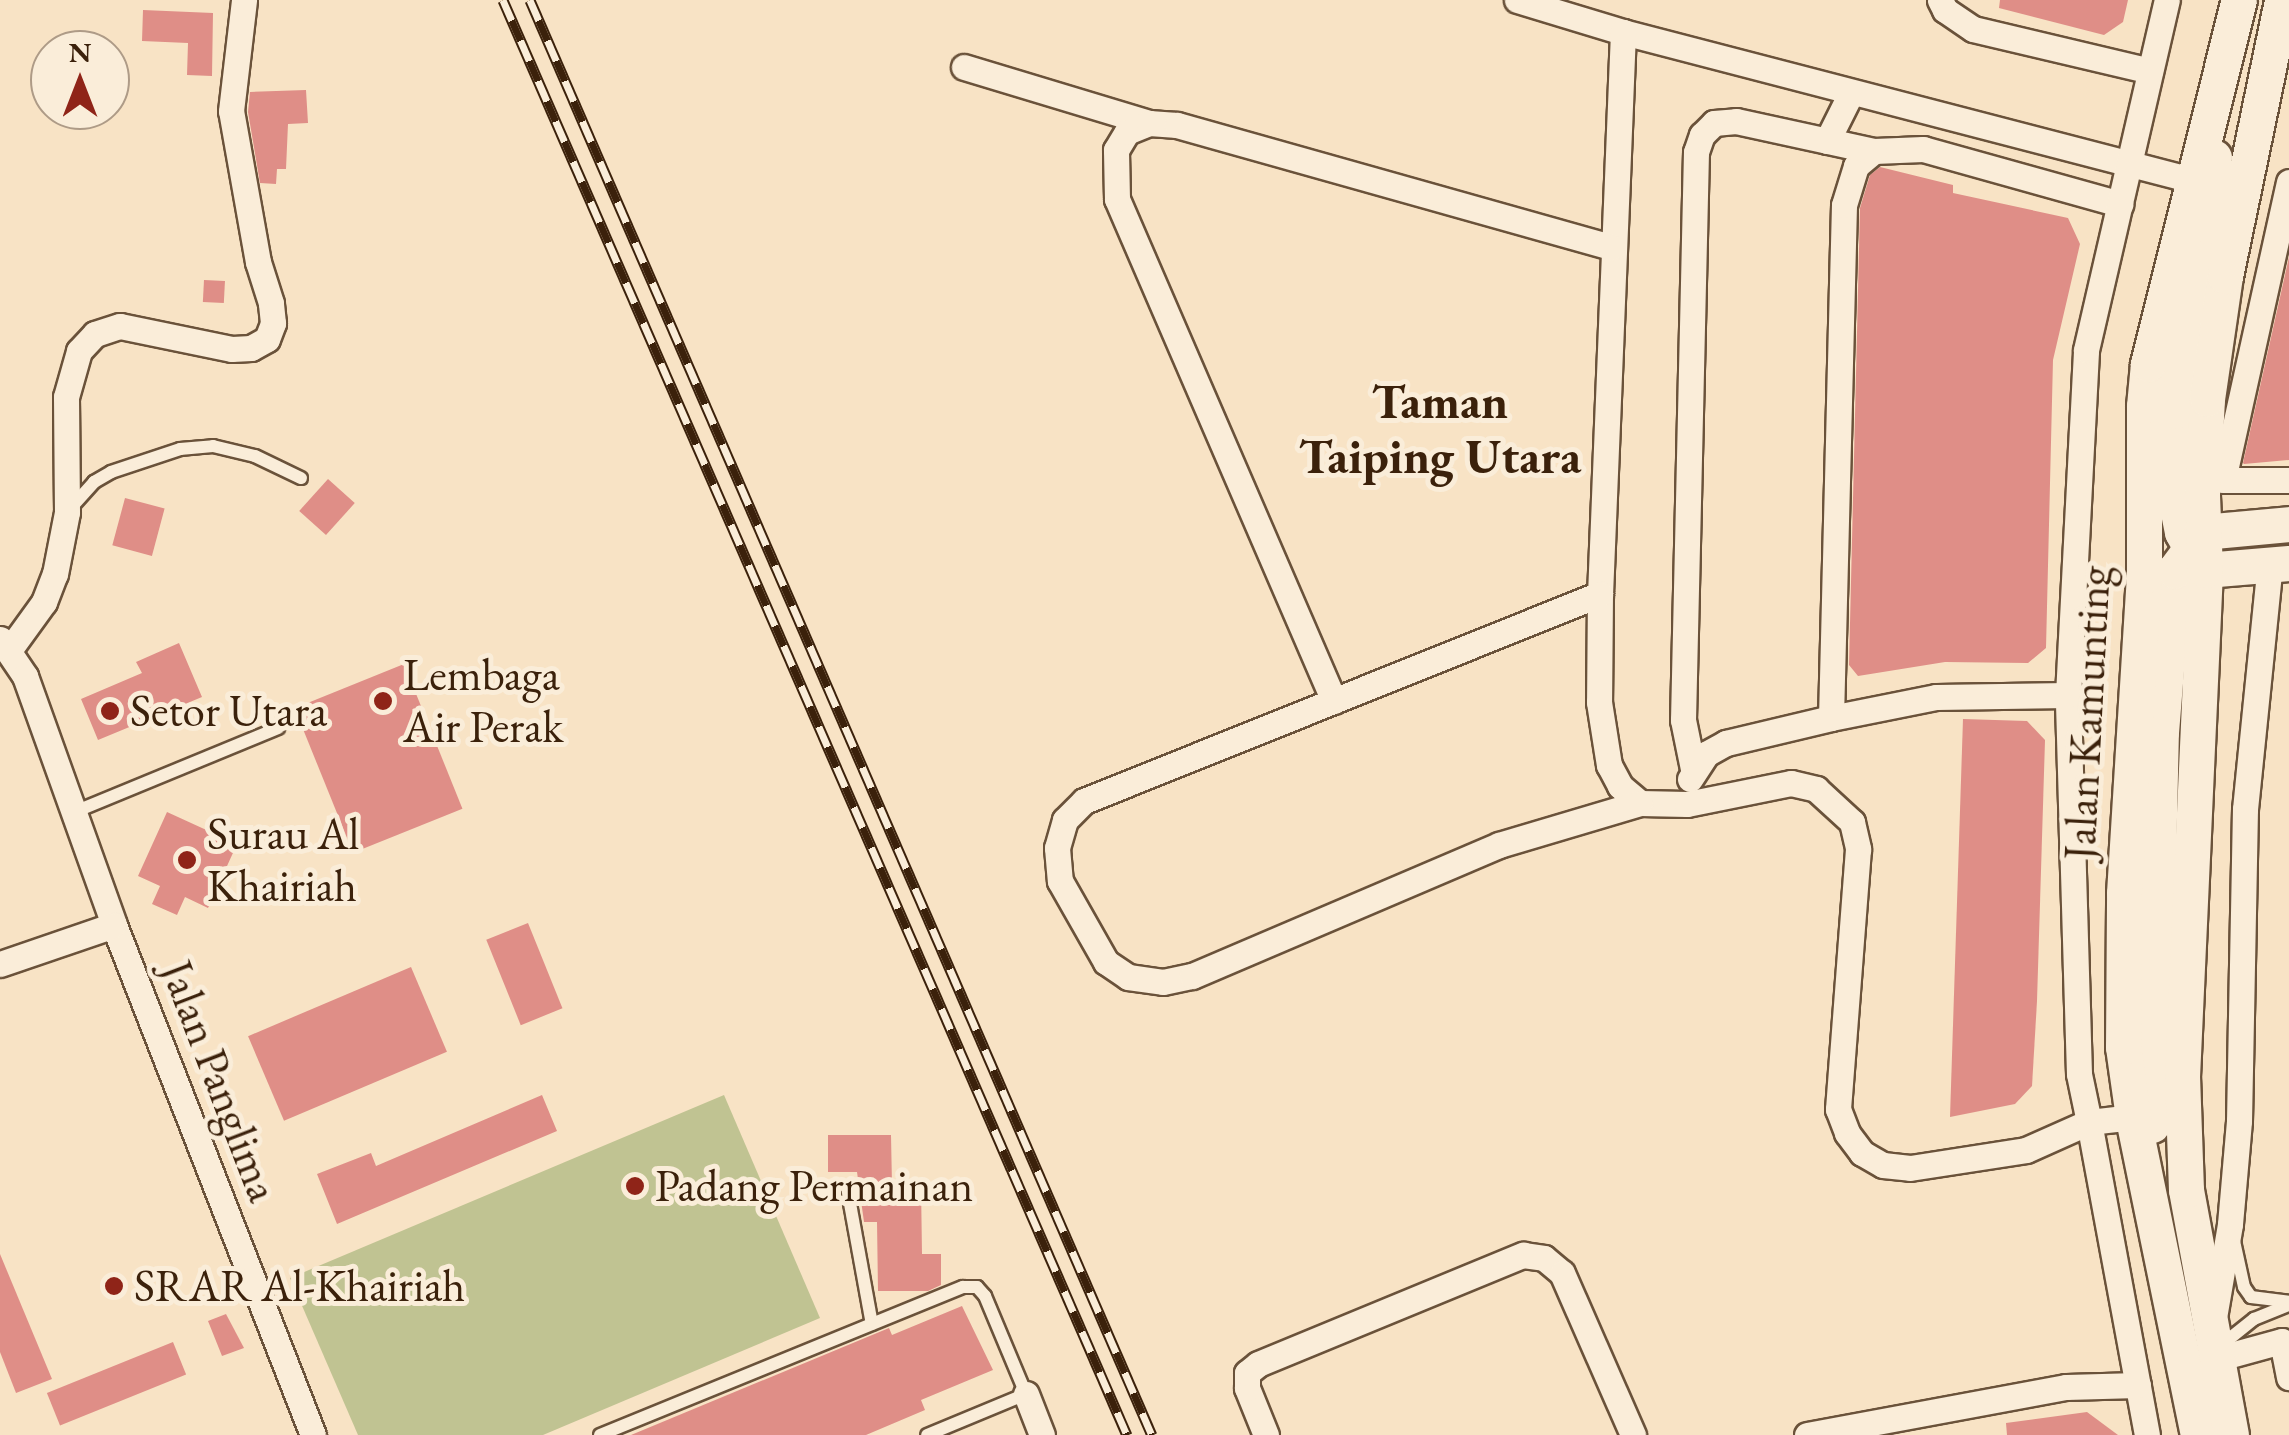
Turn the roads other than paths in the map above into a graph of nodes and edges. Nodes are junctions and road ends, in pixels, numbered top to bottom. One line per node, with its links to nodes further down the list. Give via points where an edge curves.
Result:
1 (244, 0): 22 (street, via 231,111 273,323 268,339 232,349 120,326 96,334 69,374)
2 (1517, 0): 7 (street)
3 (1940, 0): 9 (street, via 1972,29)
4 (2168, 0): 9 (street)
5 (2239, 0): 11 (main road, Jalan Kamunting)
6 (2282, 0): 24 (main road, via 2220,311 2207,399)
7 (1622, 32): 10 (street); 19 (street)
8 (964, 67): 12 (street)
9 (2150, 71): 15 (street)
10 (1852, 93): 13 (street); 15 (street)
11 (2210, 121): 16 (main road, Jalan Kamunting); 24 (main road, via 2215,170 2176,411 2174,492)
12 (1149, 123): 19 (street); 29 (street, via 1127,132 1116,150 1117,199)
13 (1827, 140): 14 (street); 32 (street, via 1736,121 1714,123 1696,152 1683,720)
14 (1874, 151): 18 (street, via 1923,149); 30 (street, via 1850,177 1844,204)
15 (2129, 164): 16 (street); 18 (street)
16 (2192, 180): 38 (main road, Jalan Kamunting, via 2160,302 2144,406 2144,576 2122,984)
17 (2289, 182): 21 (street, via 2223,480)
18 (2120, 204): 28 (street, via 2086,350)
19 (1612, 247): 26 (street)
20 (301, 478): 22 (lane, via 255,456 212,446 180,449 94,482)
21 (2289, 480)
22 (67, 512): 27 (street, via 44,602)
23 (2289, 524): 24 (main road)
24 (2199, 550): 25 (main road); 41 (main road, via 2174,571 2161,732); 46 (main road, via 2182,1077 2186,1190)
25 (2279, 564): 42 (street, via 2245,808 2239,1121)
26 (1600, 594): 29 (street); 33 (street, via 1602,736 1620,786)
27 (5, 644): 35 (street, Jalan Panglima, via 26,676)
28 (2068, 696): 30 (street, via 1936,697); 39 (street, via 2075,1024)
29 (1334, 701): 33 (street, via 1084,801 1065,820 1056,848 1060,881 1106,962 1128,977 1163,982 1192,976 1500,845)
30 (1831, 718): 32 (street, via 1726,743)
31 (278, 728): 35 (lane)
32 (1693, 768): 34 (street)
33 (1640, 803): 34 (street)
34 (1687, 804): 39 (street, via 1791,783 1816,788 1852,822 1858,849 1838,1109 1862,1152 1883,1165 1910,1168 2026,1150)
35 (72, 814): 36 (street, Jalan Panglima)
36 (114, 925): 37 (street); 51 (street, Jalan Panglima)
37 (0, 964)
38 (2132, 1117): 39 (street); 41 (main road, Jalan Kamunting)
39 (2089, 1122): 48 (street)
40 (846, 1187): 44 (lane)
41 (2151, 1192): 59 (main road, Jalan Kamunting)
42 (2230, 1224): 43 (lane, via 2251,1297); 46 (street)
43 (2289, 1304): 46 (lane, via 2254,1319)
44 (872, 1324): 49 (lane, via 977,1287); 52 (lane)
45 (2286, 1338): 46 (street); 47 (street)
46 (2214, 1350): 60 (main road)
47 (2289, 1377)
48 (2138, 1385): 50 (street, via 2066,1387); 58 (street)
49 (1026, 1394): 53 (lane); 54 (street)
50 (1907, 1426): 57 (street)
51 (314, 1435)
52 (600, 1435)
53 (927, 1435)
54 (1042, 1435)
55 (1266, 1435): 56 (street, via 1247,1388 1247,1373 1258,1364 1523,1255 1544,1258 1562,1273)
56 (1633, 1435)
57 (1811, 1435)
58 (2146, 1435)
59 (2198, 1435)
60 (2231, 1435)

